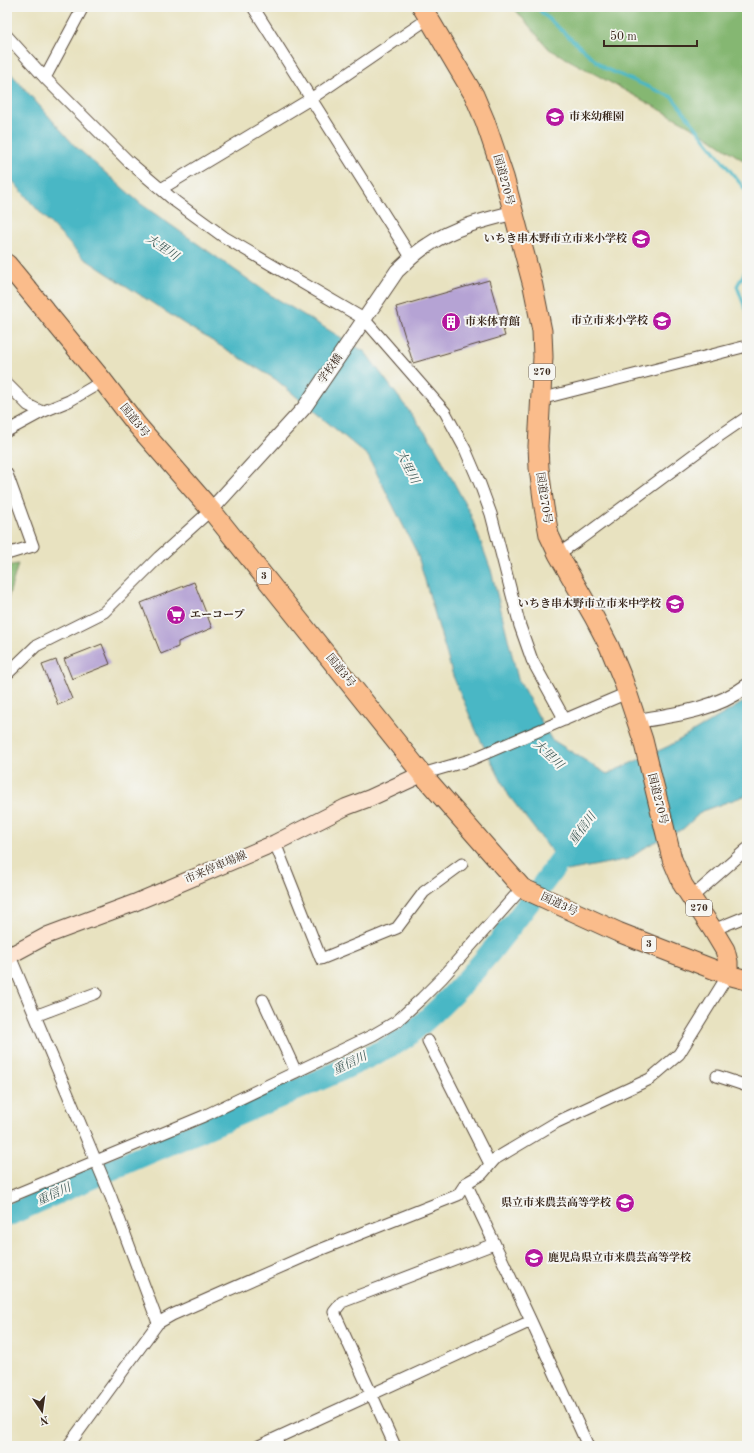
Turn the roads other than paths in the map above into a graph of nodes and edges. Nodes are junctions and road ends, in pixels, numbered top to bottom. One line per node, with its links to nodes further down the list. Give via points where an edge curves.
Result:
1 (83, 7): 5 (street)
2 (253, 7): 6 (street)
3 (425, 12): 6 (street); 8 (highway, 国道270号 / 270, via 474,95 496,153)
4 (7, 36): 5 (street)
5 (45, 78): 7 (street, via 128,161)
6 (312, 98): 7 (street); 9 (street)
7 (160, 189): 11 (street, via 224,237)
8 (512, 213): 9 (street, 学校橋, via 443,236); 15 (highway, 国道270号 / 270, via 533,286 542,331)
9 (411, 257): 11 (street, 学校橋, via 397,271)
10 (7, 264): 13 (highway, 国道3号 / 3)
11 (361, 324): 20 (street, 学校橋, via 304,408); 26 (street, via 445,412 465,449 491,514 520,626 532,660)
12 (747, 346): 15 (street)
13 (103, 381): 16 (street, via 69,401); 20 (highway, 国道3号 / 3, via 137,425)
14 (7, 384): 16 (street, via 28,405)
15 (540, 399): 22 (highway, 国道270号 / 270, via 538,468 549,535)
16 (42, 412): 18 (street)
17 (747, 417): 22 (street)
18 (7, 431)
19 (7, 474): 21 (street, via 33,546)
20 (211, 510): 23 (street, via 104,612 36,646); 28 (highway, 国道3号 / 3)
21 (7, 554)
22 (558, 554): 25 (highway, 国道270号 / 270, via 609,646)
23 (7, 674)
24 (747, 686): 27 (street, via 719,702 677,715)
25 (627, 693): 26 (street); 27 (highway, 国道270号 / 270)
26 (562, 721): 28 (street, via 476,757)
27 (637, 721): 33 (highway, 国道270号 / 270, via 667,841 677,872)
28 (422, 774): 29 (main road, 市来停車場線, via 346,807); 32 (highway, 国道3号 / 3)
29 (275, 843): 31 (street, via 321,959 397,928 424,892); 36 (main road, 市来停車場線, via 134,903 48,935)
30 (747, 849): 33 (street)
31 (462, 864)
32 (522, 888): 37 (highway, 国道3号 / 3, via 618,932); 43 (street, via 442,978 397,1021)
33 (692, 897): 35 (highway, 国道270号 / 270)
34 (747, 916): 35 (street)
35 (713, 930): 37 (highway, 国道270号 / 270, via 727,956)
36 (8, 954): 41 (street)
37 (728, 975): 38 (highway, 国道3号 / 3); 47 (street, via 679,1054 650,1079 557,1122)
38 (747, 980)
39 (96, 993): 41 (street)
40 (263, 1000): 43 (street)
41 (35, 1016): 46 (street)
42 (428, 1041): 47 (street)
43 (296, 1072): 46 (street, via 204,1116)
44 (717, 1076): 45 (street)
45 (747, 1086)
46 (95, 1160): 49 (street); 52 (street)
47 (490, 1164): 48 (street, via 482,1174)
48 (466, 1183): 50 (street); 52 (street, via 458,1195 317,1252)
49 (7, 1198)
50 (494, 1244): 51 (street); 53 (street, via 342,1302 334,1312)
51 (531, 1321): 53 (street); 57 (street)
52 (158, 1323): 55 (street)
53 (372, 1394): 54 (street); 56 (street)
54 (267, 1444)
55 (68, 1446)
56 (395, 1446)
57 (588, 1446)

